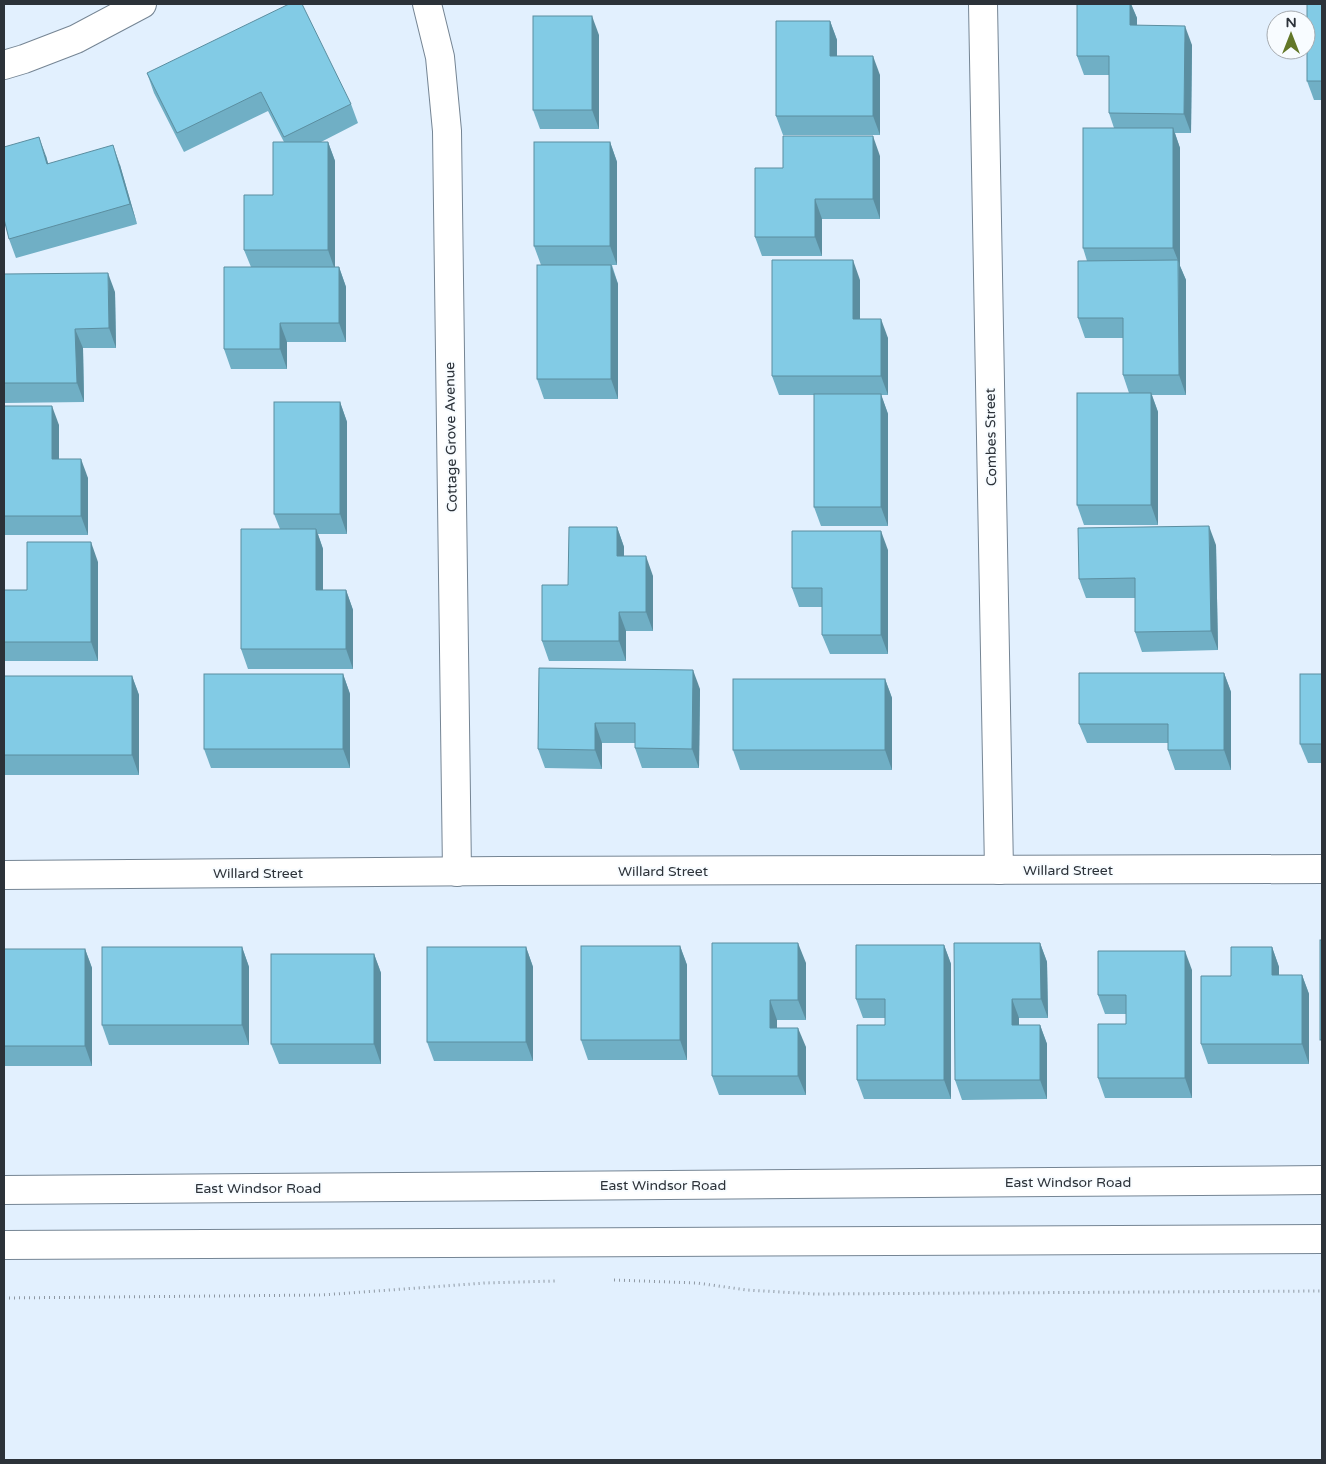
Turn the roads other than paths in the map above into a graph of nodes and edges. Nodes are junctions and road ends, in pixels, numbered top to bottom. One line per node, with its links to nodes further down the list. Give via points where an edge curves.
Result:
1 (142, 4): 4 (street, via 76,39)
2 (427, 4): 7 (street, Cottage Grove Avenue, via 440,57 447,131)
3 (983, 4): 6 (street, Combes Street)
4 (4, 65)
5 (1322, 868): 6 (street, Willard Street)
6 (1000, 870): 7 (street, Willard Street)
7 (457, 872): 8 (street, Willard Street)
8 (4, 875)
9 (1322, 1180): 10 (street, East Windsor Road)
10 (4, 1190)
11 (1322, 1239): 12 (street)
12 (4, 1245)

